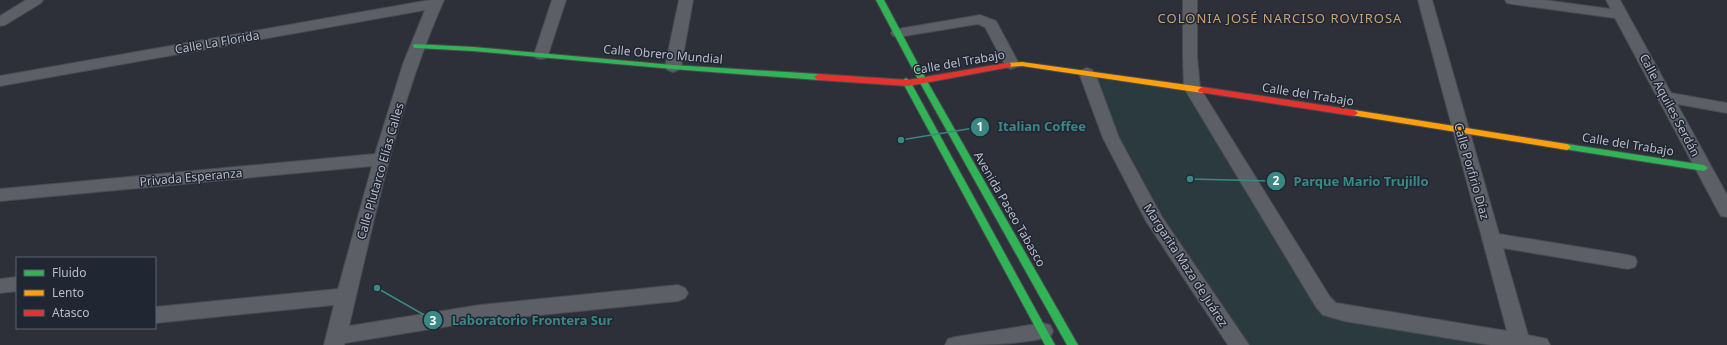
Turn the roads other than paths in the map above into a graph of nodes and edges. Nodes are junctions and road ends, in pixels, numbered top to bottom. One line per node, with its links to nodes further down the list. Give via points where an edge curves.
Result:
1 (36, 0): 11 (street)
2 (559, 0): 14 (street)
3 (686, 0): 16 (street)
4 (880, 0): 12 (street, Avenida Paseo Tabasco)
5 (1190, 0): 22 (street)
6 (1425, 0): 25 (street, Calle Porfirio Díaz)
7 (1512, 0): 10 (street)
8 (1613, 0): 10 (street, Calle Aquiles Serdán)
9 (436, 2): 13 (street, Calle Plutarco Elías Calles); 19 (street, Calle La Florida)
10 (1620, 14): 23 (street, Calle Aquiles Serdán)
11 (0, 22)
12 (898, 33): 15 (street, via 980,19 991,24); 20 (street, Avenida Paseo Tabasco)
13 (417, 46): 14 (street, Calle Obrero Mundial); 26 (street, Calle Plutarco Elías Calles)
14 (541, 55): 16 (street, Calle Obrero Mundial)
15 (1011, 64): 18 (street, Calle del Trabajo); 20 (street, Calle del Trabajo)
16 (673, 67): 21 (street, Calle Obrero Mundial)
17 (900, 69): 21 (street)
18 (1087, 73): 22 (street, Calle del Trabajo); 42 (street, Margarita Maza de Juárez, via 1111,138 1155,221)
19 (0, 81)
20 (923, 81): 21 (street, Calle del Trabajo); 41 (street, Avenida Paseo Tabasco)
21 (908, 83): 37 (street)
22 (1192, 88): 25 (street, Calle del Trabajo); 39 (street, via 1326,306 1344,313)
23 (1665, 97): 24 (street); 27 (street, Calle Aquiles Serdán)
24 (1727, 108)
25 (1461, 131): 27 (street, Calle del Trabajo); 30 (street, Calle Porfirio Díaz)
26 (382, 159): 28 (street, Privada Esperanza); 35 (street, Calle Plutarco Elías Calles)
27 (1704, 168): 29 (street, Calle Aquiles Serdán)
28 (0, 195)
29 (1727, 211)
30 (1491, 239): 31 (street); 39 (street, Calle Porfirio Díaz)
31 (1628, 262)
32 (16, 284): 33 (street)
33 (0, 286)
34 (678, 293): 38 (street, via 480,313)
35 (345, 296): 36 (street); 38 (street, Calle Plutarco Elías Calles)
36 (156, 315)
37 (1047, 338): 40 (street)
38 (336, 340)
39 (1520, 341): 43 (street)
40 (955, 345)
41 (1073, 345)
42 (1239, 345)
43 (1540, 345)

